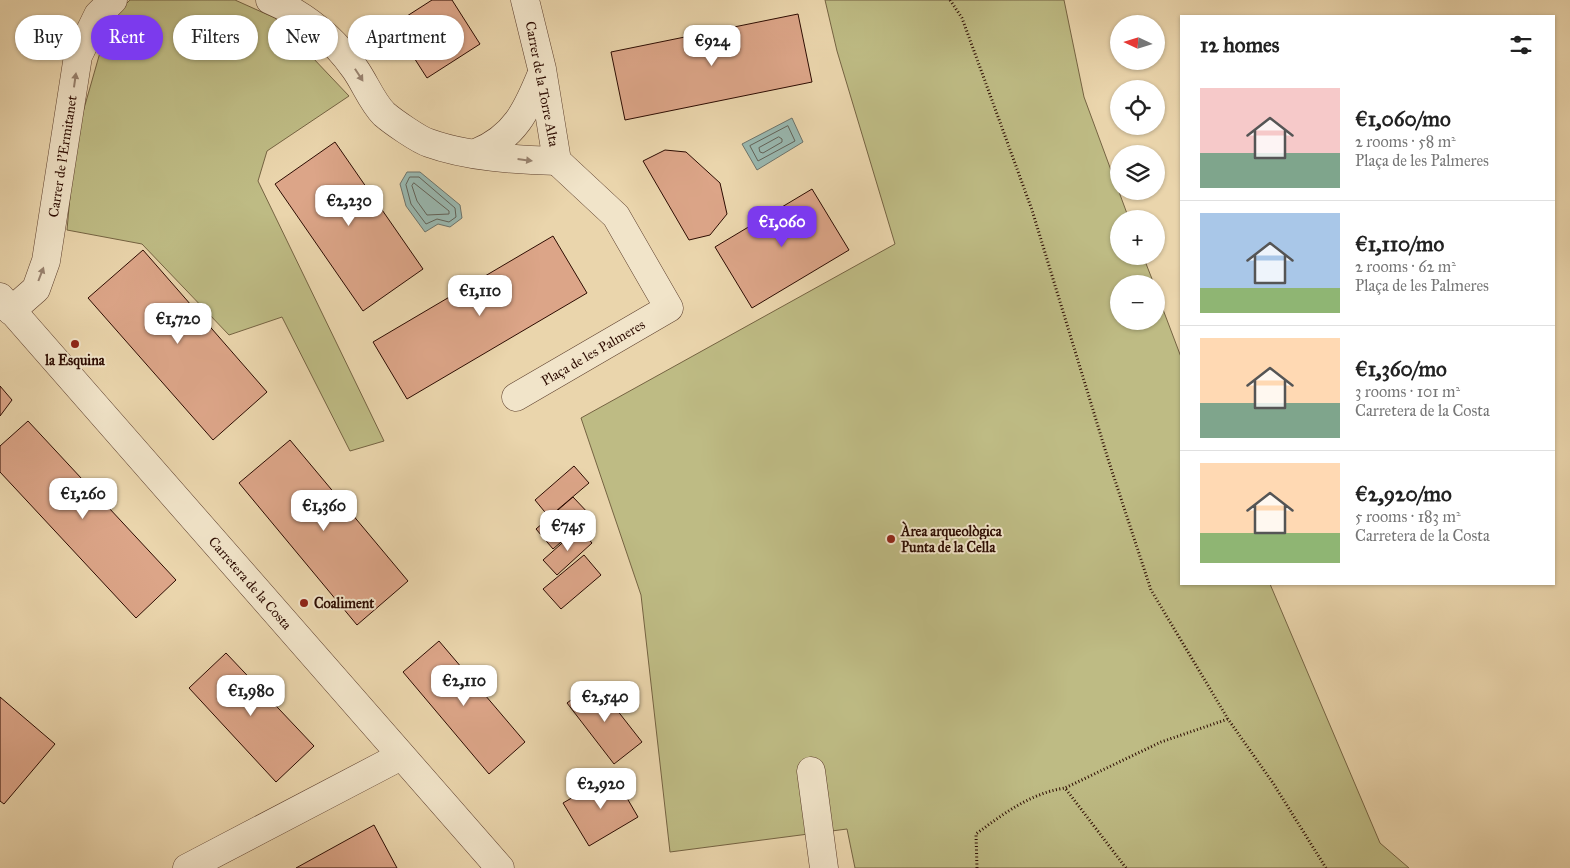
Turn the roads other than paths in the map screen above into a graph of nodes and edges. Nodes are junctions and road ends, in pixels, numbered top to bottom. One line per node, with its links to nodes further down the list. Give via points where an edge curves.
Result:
1 (113, 0): 7 (street, Carrer de l'Ermitanet, one-way to 1, via 36,289 46,261 78,56 98,15)
2 (270, 0): 5 (street, one-way to 5, via 294,10 326,35 355,68 384,114 427,143)
3 (525, 0): 4 (street, Carrer de la Torre Alta)
4 (542, 73): 5 (street, via 530,103 513,129 494,146); 6 (street, Carrer de la Torre Alta)
5 (476, 153): 6 (street, one-way to 6)
6 (558, 162): 8 (street, Carrer de la Torre Alta, via 616,216)
7 (6, 304): 10 (street, Carretera de la Costa)
8 (669, 308): 9 (street, Plaça de les Palmeres)
9 (516, 397)
10 (402, 756): 12 (street); 13 (street, Carretera de la Costa)
11 (811, 771): 14 (street)
12 (187, 868)
13 (500, 868)
14 (824, 868)

